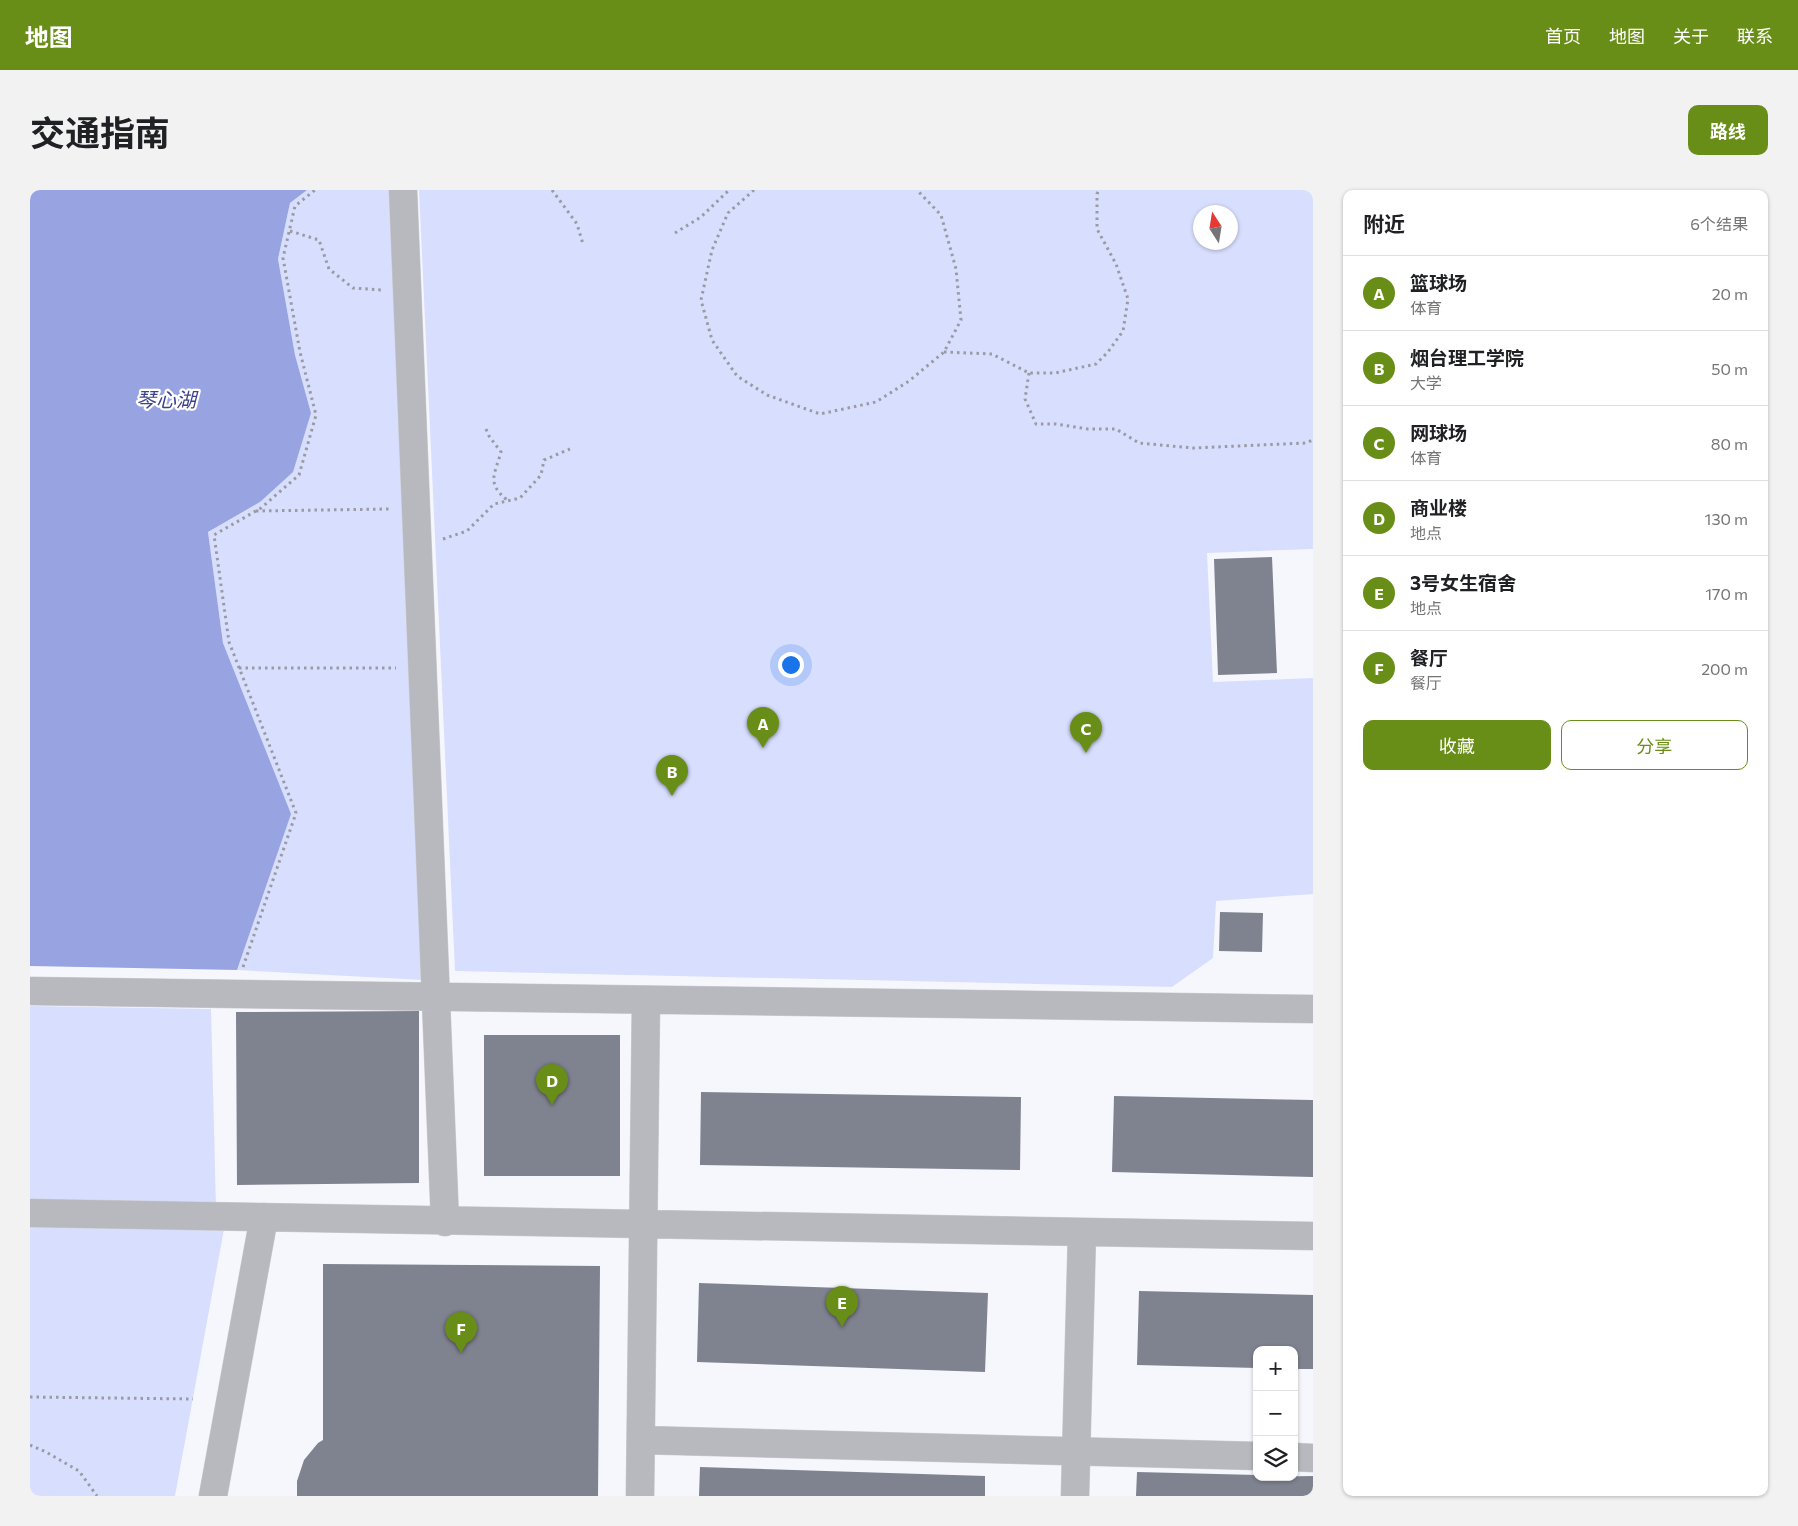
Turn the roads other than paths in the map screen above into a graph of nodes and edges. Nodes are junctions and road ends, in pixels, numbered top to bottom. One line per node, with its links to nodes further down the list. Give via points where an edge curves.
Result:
1 (403, 190): 3 (street)
2 (30, 991): 3 (street)
3 (436, 997): 4 (street); 8 (street)
4 (646, 1000): 5 (street); 9 (street)
5 (1313, 1009)
6 (30, 1213): 7 (street)
7 (264, 1217): 8 (street); 16 (street)
8 (446, 1222): 9 (street)
9 (643, 1225): 10 (street); 12 (street)
10 (1082, 1232): 11 (street); 18 (street)
11 (1313, 1236)
12 (641, 1440): 13 (street); 17 (street)
13 (1253, 1456)
14 (1298, 1457): 15 (street)
15 (1313, 1458)
16 (213, 1496)
17 (640, 1496)
18 (1075, 1496)

